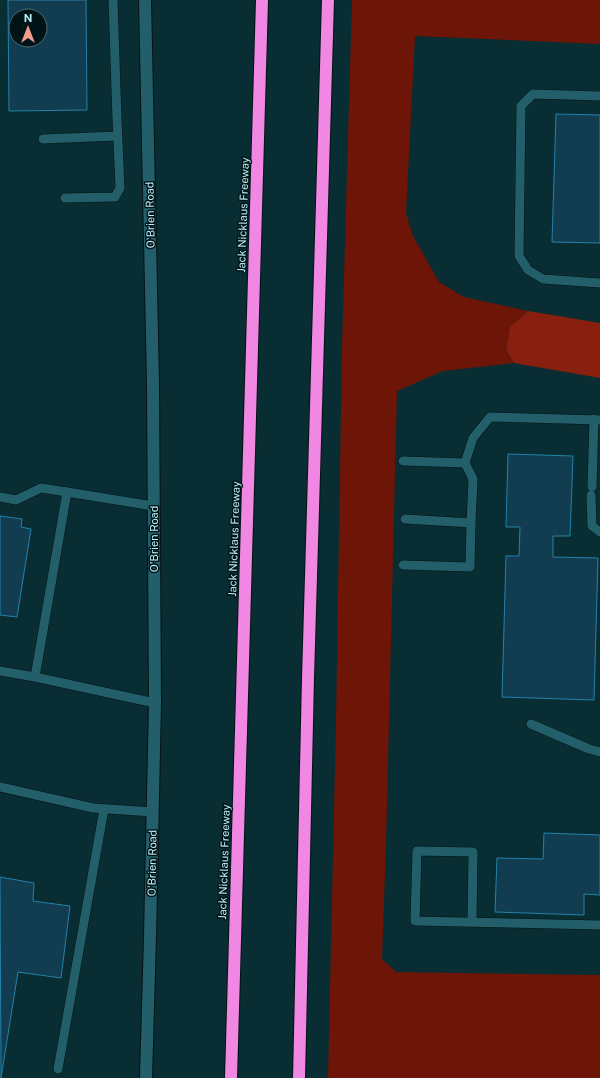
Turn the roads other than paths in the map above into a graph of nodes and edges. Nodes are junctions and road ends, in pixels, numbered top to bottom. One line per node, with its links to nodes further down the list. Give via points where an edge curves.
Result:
1 (113, 0): 6 (lane)
2 (145, 0): 15 (street, O'Brien Road)
3 (261, 0): 32 (highway, Jack Nicklaus Freeway)
4 (328, 0): 33 (highway)
5 (600, 96): 9 (lane, via 533,94 522,106 519,256 528,270 543,279)
6 (117, 136): 7 (lane); 8 (lane, via 120,188 115,197)
7 (43, 139)
8 (65, 198)
9 (600, 283)
10 (597, 420): 12 (lane, via 490,417 473,438); 18 (lane, via 592,526)
11 (403, 462): 12 (lane)
12 (465, 463): 17 (lane, via 473,479)
13 (66, 492): 14 (lane, via 41,488 16,500); 15 (lane); 21 (lane)
14 (0, 497)
15 (154, 506): 22 (street, O'Brien Road)
16 (405, 519): 17 (lane)
17 (471, 523): 19 (lane, via 470,567)
18 (600, 532)
19 (403, 566)
20 (0, 671): 21 (lane)
21 (35, 677): 22 (lane)
22 (155, 703): 27 (street, O'Brien Road)
23 (531, 724): 24 (lane)
24 (600, 752)
25 (0, 787): 26 (lane)
26 (104, 809): 27 (lane); 30 (lane)
27 (153, 812): 31 (street, O'Brien Road)
28 (472, 922): 28 (lane, via 415,921 417,851 473,852); 29 (lane)
29 (600, 925)
30 (58, 1069)
31 (146, 1078)
32 (231, 1078)
33 (299, 1078)

